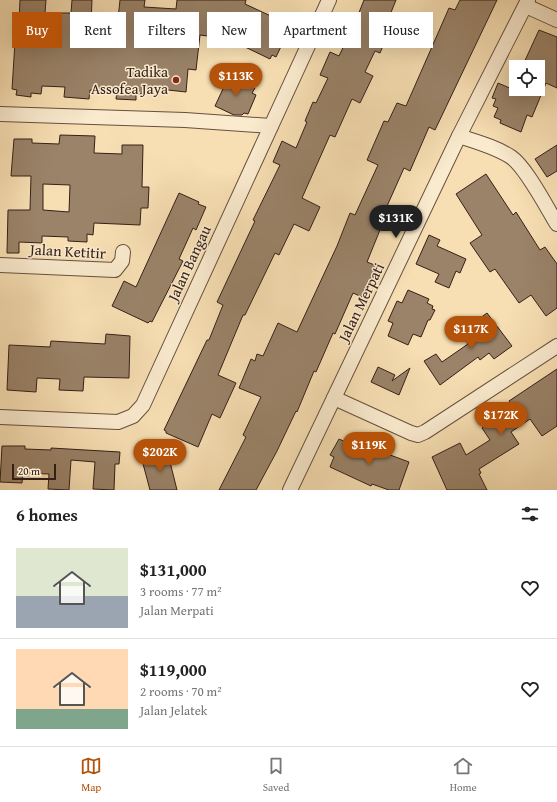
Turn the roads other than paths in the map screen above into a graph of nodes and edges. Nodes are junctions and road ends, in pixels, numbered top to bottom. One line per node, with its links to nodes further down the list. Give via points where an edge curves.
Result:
1 (327, 0): 5 (street, Jalan Bangau)
2 (527, 3): 3 (street); 6 (street, Jalan Merpati)
3 (557, 20)
4 (0, 114): 5 (street, via 185,120)
5 (271, 126): 12 (street, Jalan Bangau, via 143,405 133,416 118,422)
6 (459, 136): 7 (street, via 513,158); 11 (street, Jalan Merpati)
7 (557, 224)
8 (124, 252): 9 (street, Jalan Ketitir, via 122,261 115,270)
9 (0, 265)
10 (557, 346): 11 (street, via 418,435)
11 (334, 398): 13 (street, Jalan Merpati)
12 (0, 417)
13 (290, 490)

